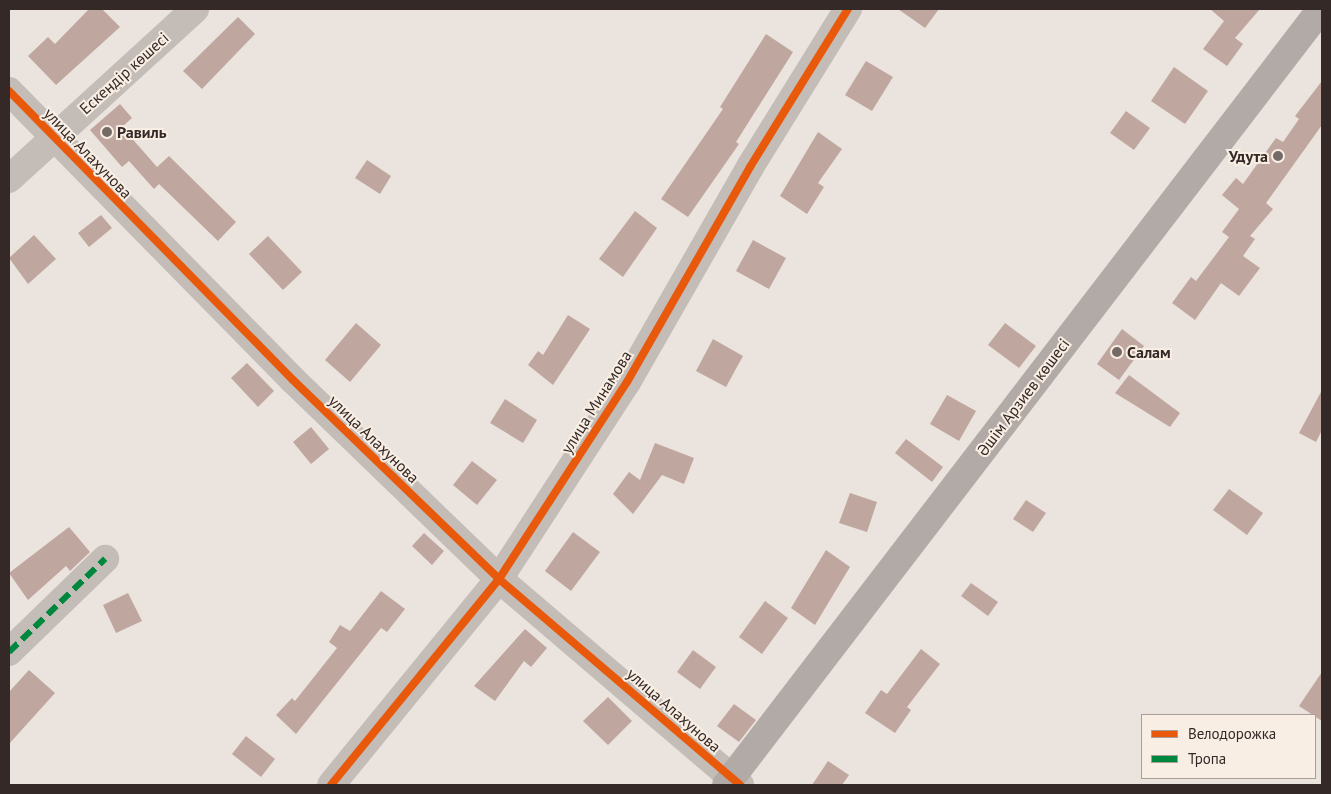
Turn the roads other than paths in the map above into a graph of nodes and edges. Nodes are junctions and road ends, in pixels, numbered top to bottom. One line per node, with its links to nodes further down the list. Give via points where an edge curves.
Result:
1 (195, 9): 5 (street, Ескендір көшесі)
2 (848, 9): 8 (street, улица Минамова, via 750,167 627,382)
3 (1321, 9): 10 (main road, Әшім Арзиев көшесі)
4 (9, 91): 5 (street, улица Алахунова)
5 (53, 137): 6 (street, Ескендір көшесі); 8 (street, улица Алахунова, via 293,380)
6 (9, 179)
7 (105, 559): 9 (street)
8 (499, 578): 10 (street, улица Алахунова); 11 (street, улица Минамова)
9 (9, 652)
10 (733, 783)
11 (331, 785)

